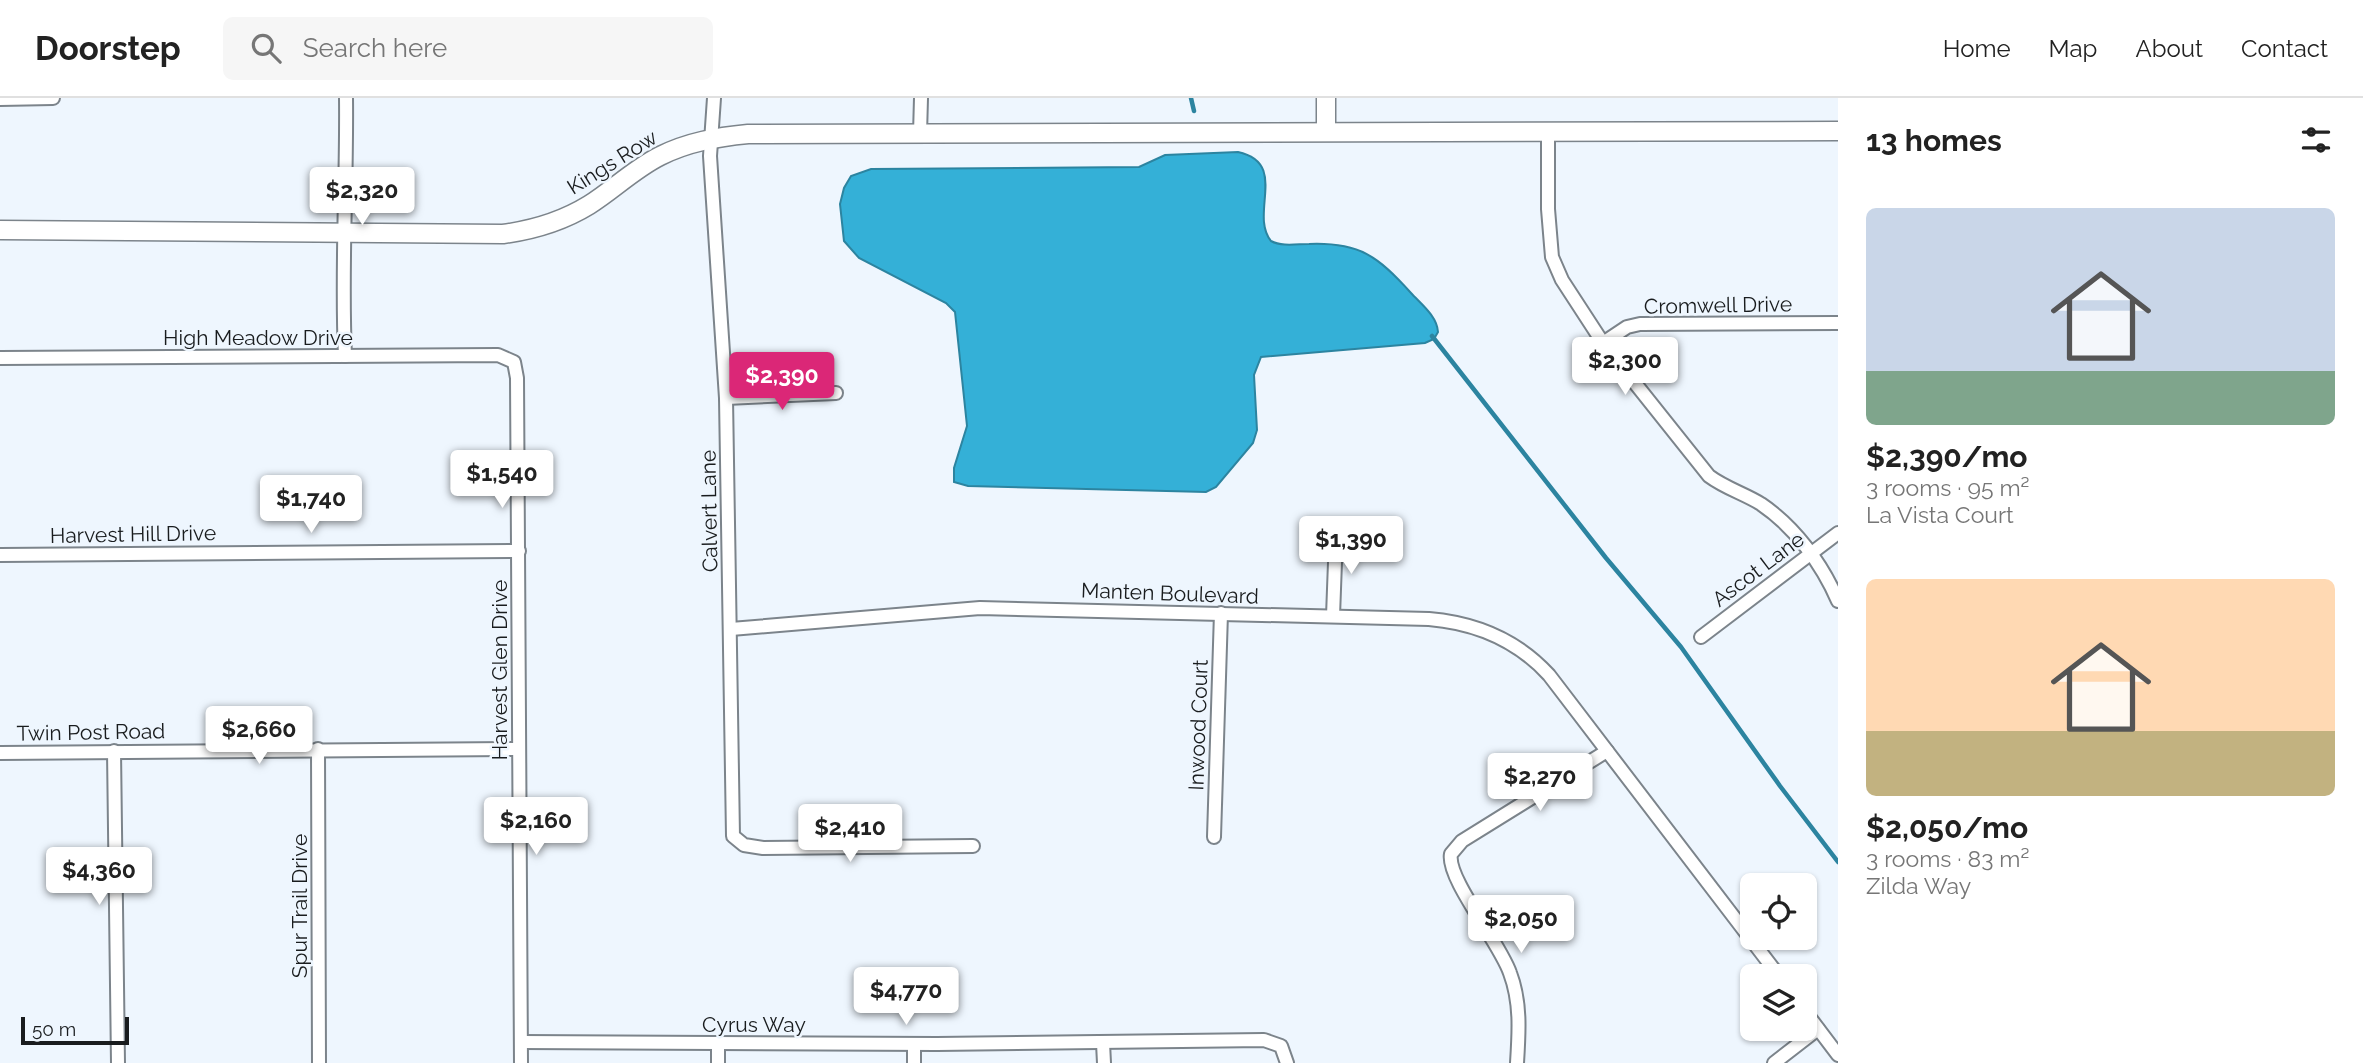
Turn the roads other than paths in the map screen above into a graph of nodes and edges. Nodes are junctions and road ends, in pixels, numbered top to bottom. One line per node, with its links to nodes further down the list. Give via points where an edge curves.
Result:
1 (53, 98): 6 (street)
2 (346, 98): 13 (street)
3 (714, 98): 11 (street, Calvert Lane)
4 (921, 98): 10 (street)
5 (1326, 98): 7 (street)
6 (0, 99)
7 (1326, 131): 8 (street, Kings Row); 10 (street, Kings Row)
8 (1548, 131): 9 (street, Kings Row); 15 (street, via 1552,257 1562,281)
9 (1838, 131)
10 (920, 134): 11 (street, Kings Row)
11 (712, 138): 13 (street, Kings Row, via 659,156 584,208 531,229 488,234); 20 (street, Calvert Lane)
12 (0, 230): 13 (street, Kings Row)
13 (344, 231): 16 (street)
14 (1838, 323): 15 (street, Cromwell Drive, via 1640,324 1626,327)
15 (1603, 343): 25 (street, via 1709,477 1759,502 1788,525)
16 (345, 356): 17 (street, High Meadow Drive); 18 (street, High Meadow Drive, via 498,355)
17 (0, 358)
18 (514, 362): 23 (street, Harvest Glen Drive)
19 (836, 393): 20 (street)
20 (726, 398): 29 (street, Calvert Lane)
21 (1838, 533): 25 (street, Ascot Lane)
22 (1336, 535): 28 (street)
23 (519, 551): 24 (street, Harvest Hill Drive); 32 (street, Harvest Glen Drive)
24 (0, 555)
25 (1810, 555): 26 (street); 30 (street, Ascot Lane)
26 (1838, 601)
27 (1221, 614): 28 (street, Manten Boulevard); 29 (street, Manten Boulevard, via 980,608); 36 (street, Inwood Court)
28 (1333, 616): 34 (street, Manten Boulevard, via 1450,621 1501,637 1543,669)
29 (731, 629): 37 (street, Calvert Lane, via 732,830 736,842 763,848)
30 (1701, 638)
31 (318, 749): 32 (street, Twin Post Road); 33 (street, Twin Post Road); 46 (street, Spur Trail Drive)
32 (518, 749): 40 (street, Harvest Glen Drive)
33 (114, 751): 35 (street, Twin Post Road); 45 (street)
34 (1607, 751): 38 (street, Manten Boulevard); 52 (street, via 1462,841 1450,858 1452,873 1494,938 1513,979 1518,1010)
35 (0, 752)
36 (1214, 837)
37 (973, 846)
38 (1770, 964)
39 (1818, 1029): 44 (street); 53 (street)
40 (521, 1042): 41 (street, Cyrus Way); 47 (street, Harvest Glen Drive)
41 (718, 1043): 43 (street, Cyrus Way); 48 (street)
42 (1103, 1043): 43 (street, Cyrus Way); 50 (street); 51 (street, Cyrus Way, via 1264,1040 1281,1046)
43 (914, 1044): 49 (street)
44 (1838, 1055)
45 (118, 1063)
46 (319, 1063)
47 (521, 1063)
48 (718, 1063)
49 (915, 1063)
50 (1104, 1063)
51 (1287, 1063)
52 (1517, 1063)
53 (1774, 1063)

